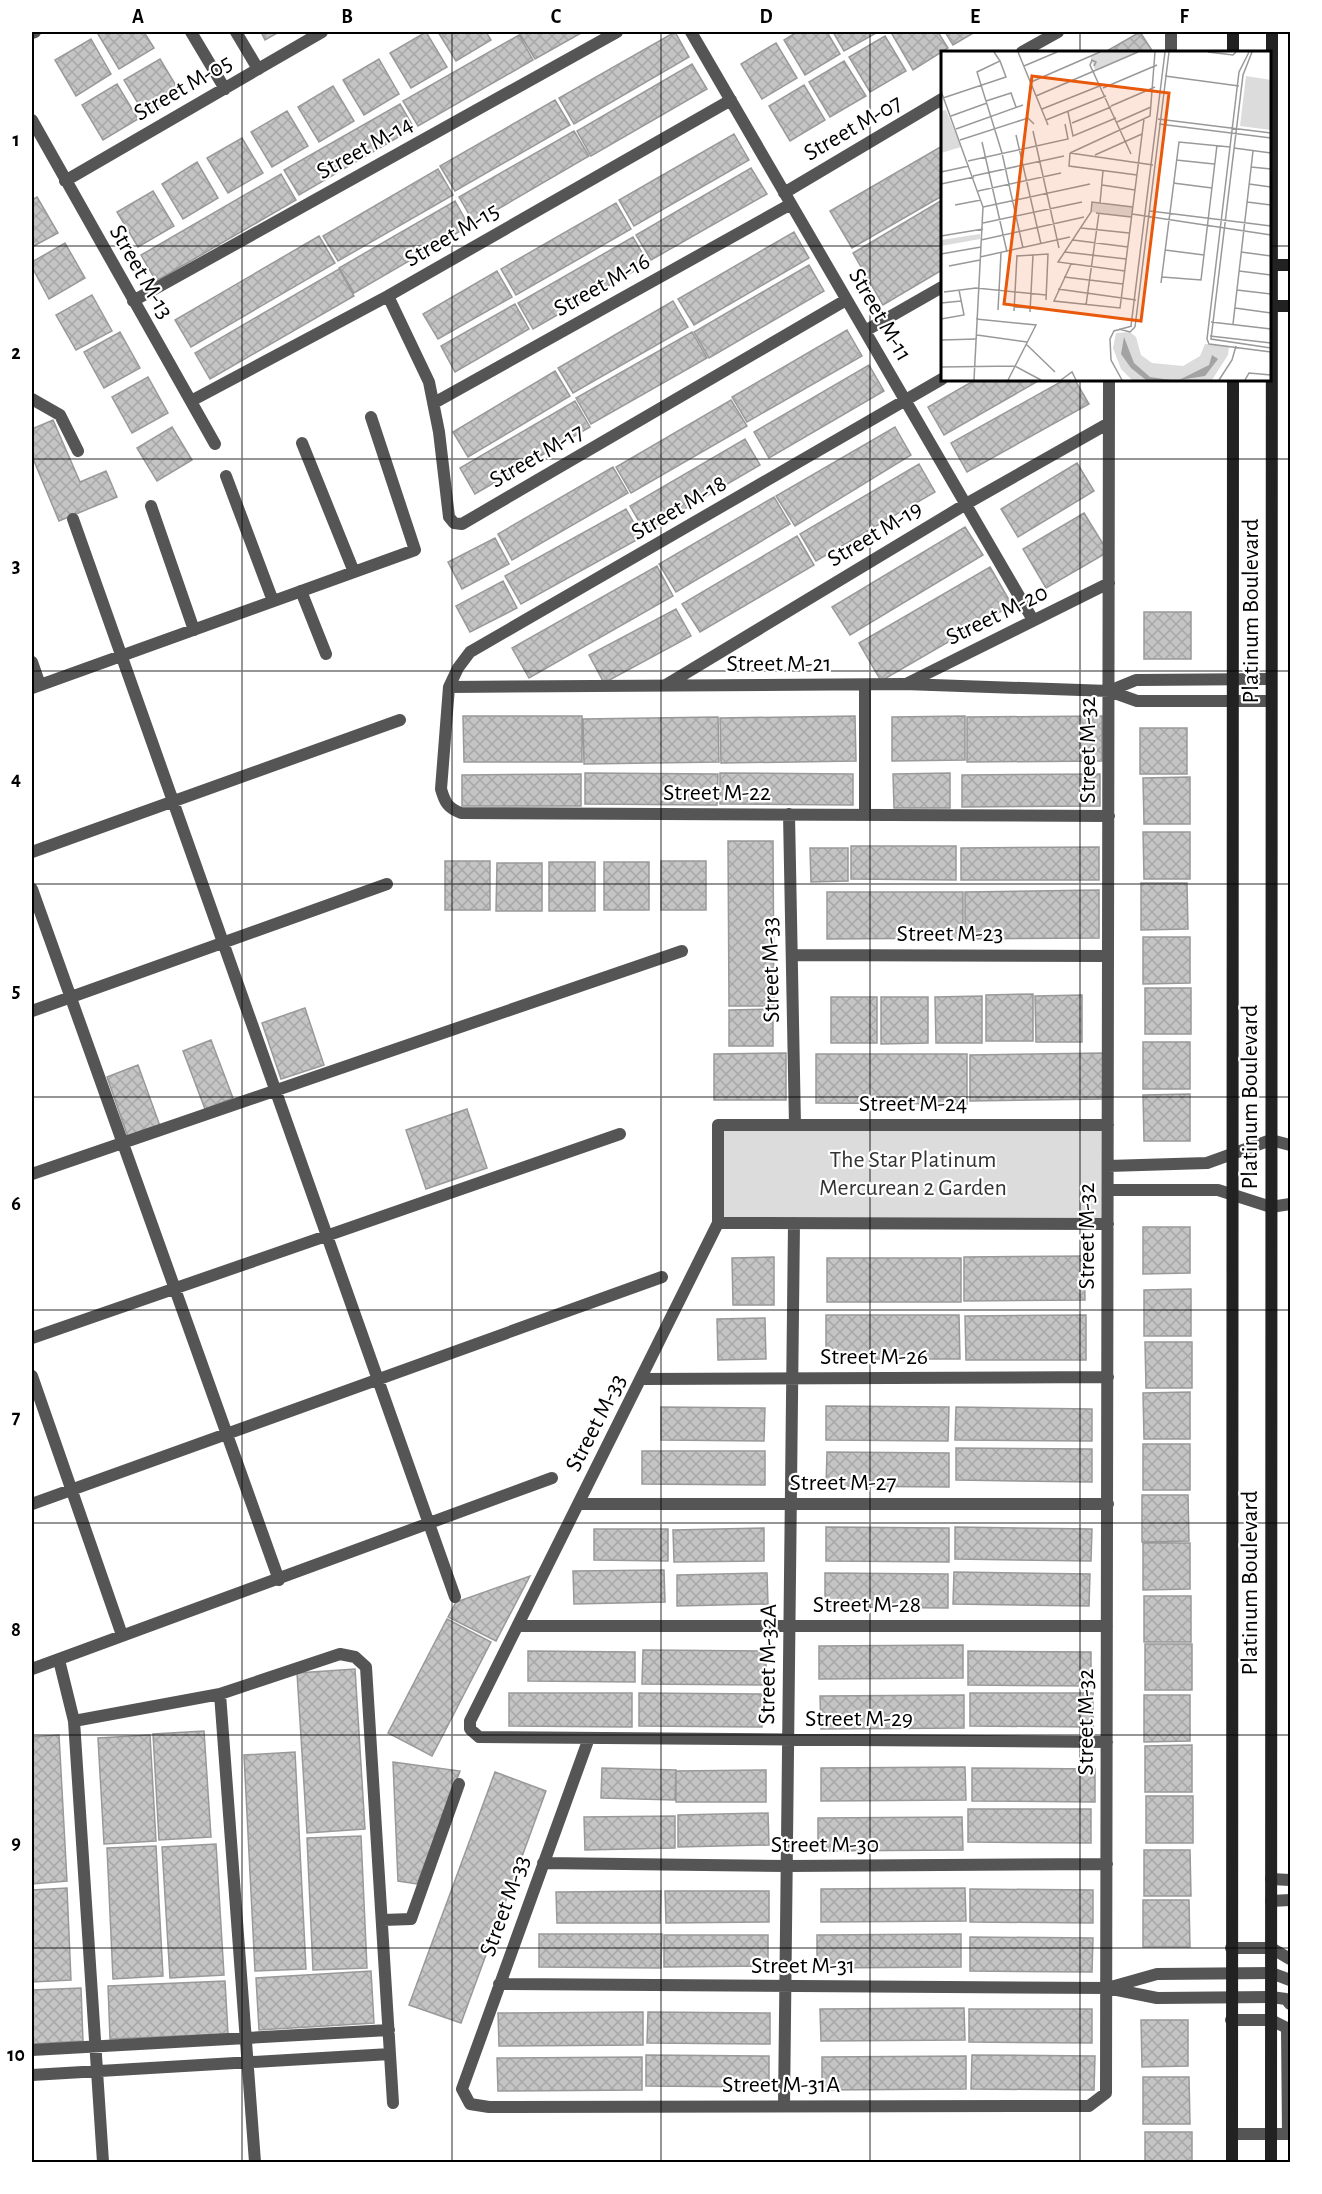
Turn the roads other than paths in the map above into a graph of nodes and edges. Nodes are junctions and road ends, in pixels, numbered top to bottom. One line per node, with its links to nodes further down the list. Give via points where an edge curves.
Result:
1 (191, 32): 14 (street)
2 (236, 32): 13 (street)
3 (322, 32): 13 (street, Street M-05)
4 (617, 32): 27 (street, Street M-14)
5 (692, 32): 15 (street, Street M-11)
6 (1058, 32): 10 (street)
7 (1171, 32): 11 (street)
8 (1233, 32): 12 (street)
9 (1272, 32): 18 (street, Platinum Boulevard)
10 (1024, 51)
11 (1171, 51)
12 (1233, 51)
13 (258, 69): 14 (street, Street M-05)
14 (225, 88): 19 (street, Street M-05)
15 (730, 100): 20 (street, Street M-11); 25 (street, Street M-15)
16 (941, 100): 20 (street, Street M-07)
17 (32, 120): 19 (street, Street M-13)
18 (1271, 148)
19 (65, 182): 27 (street, Street M-13)
20 (784, 193): 21 (street, Street M-11)
21 (791, 204): 26 (street, Street M-11); 37 (street, Street M-16)
22 (1271, 265): 23 (street)
23 (1290, 265)
24 (941, 288): 30 (street)
25 (388, 296): 35 (street, Street M-15); 37 (street, Street M-17, via 429,381)
26 (846, 300): 30 (street, Street M-11); 37 (street, Street M-17, via 462,524 449,517)
27 (133, 301): 35 (street, Street M-13)
28 (1271, 306): 29 (street); 57 (street, Platinum Boulevard)
29 (1290, 306)
30 (865, 332): 36 (street, Street M-11)
31 (941, 380): 36 (street, Street M-18)
32 (1109, 381): 39 (street, Street M-32)
33 (1233, 381): 56 (street, Platinum Boulevard)
34 (32, 399): 42 (street, via 60,415)
35 (191, 401): 41 (street, Street M-13)
36 (906, 401): 44 (street, Street M-11); 62 (street, Street M-18, via 471,652)
37 (434, 403)
38 (371, 417): 47 (street, via 415,550)
39 (1109, 423): 44 (street, Street M-19); 48 (street, Street M-32)
40 (302, 443): 47 (street)
41 (215, 444)
42 (78, 451)
43 (226, 476): 50 (street)
44 (966, 504): 51 (street, Street M-11); 59 (street, Street M-19)
45 (151, 506): 52 (street)
46 (73, 519): 54 (street)
47 (354, 572): 49 (street)
48 (1109, 583): 51 (street, Street M-20); 63 (street, Street M-32)
49 (301, 591): 50 (street); 53 (street)
50 (273, 602): 52 (street)
51 (1033, 620): 58 (street, Street M-20)
52 (194, 630): 54 (street)
53 (326, 654)
54 (122, 656): 61 (street); 67 (street)
55 (32, 662): 61 (street)
56 (1232, 679): 57 (street); 63 (street, via 1136,680); 65 (street, Platinum Boulevard)
57 (1271, 679): 64 (street, Platinum Boulevard)
58 (904, 684): 60 (street, Street M-21); 63 (street, Street M-21)
59 (665, 685): 60 (street, Street M-21); 62 (street, Street M-21)
60 (865, 685): 69 (street)
61 (36, 687)
62 (449, 687): 68 (street, Street M-22, via 441,789 449,808 461,813)
63 (1109, 691): 65 (street, via 1137,701); 70 (street, Street M-32)
64 (1271, 701): 65 (street); 85 (street, Platinum Boulevard)
65 (1232, 702): 88 (street, Platinum Boulevard)
66 (400, 720): 67 (street)
67 (173, 801): 71 (street); 74 (street)
68 (789, 814): 69 (street, Street M-22); 76 (street, Street M-33)
69 (865, 815): 70 (street, Street M-22)
70 (1109, 816): 77 (street, Street M-32)
71 (32, 852)
72 (387, 884): 74 (street)
73 (32, 889): 78 (street)
74 (223, 943): 78 (street); 80 (street)
75 (682, 951): 80 (street)
76 (792, 955): 77 (street, Street M-23); 82 (street, Street M-33)
77 (1108, 956): 83 (street, Street M-32)
78 (70, 998): 79 (street); 86 (street)
79 (32, 1011)
80 (276, 1091): 86 (street); 98 (street)
81 (718, 1125): 82 (street, Street M-24); 95 (street, Street M-33)
82 (795, 1125): 83 (street, Street M-24)
83 (1108, 1125): 89 (street, Street M-32)
84 (620, 1134): 98 (street)
85 (1271, 1140): 87 (street); 88 (street); 94 (street, Platinum Boulevard)
86 (123, 1144): 90 (street); 100 (street)
87 (1290, 1145)
88 (1232, 1156): 89 (street, via 1207,1163); 92 (street, Platinum Boulevard)
89 (1108, 1166): 91 (street, Street M-32)
90 (32, 1174)
91 (1108, 1190): 92 (street, via 1208,1190); 97 (street, Street M-32)
92 (1232, 1194): 94 (street); 138 (street, Platinum Boulevard)
93 (1290, 1204): 94 (street)
94 (1271, 1207): 133 (street, Platinum Boulevard)
95 (718, 1223): 96 (street); 105 (street, Street M-33)
96 (794, 1223): 97 (street); 104 (street, Street M-32A)
97 (1108, 1224): 103 (street, Street M-32)
98 (327, 1236): 100 (street); 106 (street)
99 (662, 1277): 106 (street)
100 (175, 1289): 101 (street); 107 (street)
101 (32, 1338)
102 (32, 1376): 109 (street)
103 (1108, 1377): 104 (street, Street M-26); 113 (street, Street M-32)
104 (793, 1378): 105 (street, Street M-26); 112 (street, Street M-32A)
105 (641, 1379): 111 (street, Street M-33)
106 (378, 1380): 107 (street); 114 (street)
107 (227, 1435): 109 (street); 115 (street)
108 (552, 1478): 114 (street)
109 (71, 1490): 110 (street); 120 (street)
110 (32, 1504)
111 (578, 1504): 112 (street, Street M-27); 117 (street, Street M-33)
112 (791, 1504): 113 (street, Street M-27); 118 (street, Street M-32A)
113 (1108, 1504): 119 (street, Street M-32)
114 (429, 1525): 115 (street); 116 (street)
115 (279, 1580): 120 (street)
116 (455, 1597)
117 (518, 1626): 118 (street, Street M-28); 125 (street, Street M-33, via 470,1721)
118 (789, 1626): 119 (street, Street M-28); 127 (street, Street M-32A)
119 (1107, 1626): 128 (street, Street M-32)
120 (122, 1635): 121 (street)
121 (59, 1660): 122 (street); 124 (street)
122 (32, 1669)
123 (220, 1694): 124 (street); 137 (street, via 340,1654 355,1657 366,1667); 153 (street)
124 (74, 1720): 154 (street)
125 (470, 1729): 126 (street, Street M-29, via 479,1737)
126 (589, 1738): 127 (street, Street M-29); 130 (street, Street M-33)
127 (788, 1740): 128 (street, Street M-29); 132 (street, Street M-32A)
128 (1107, 1742): 131 (street, Street M-32)
129 (459, 1784): 137 (street, via 411,1919)
130 (543, 1863): 132 (street, Street M-30); 144 (street, Street M-33)
131 (1107, 1864): 132 (street, Street M-30); 146 (street, Street M-32)
132 (787, 1866): 145 (street, Street M-32A)
133 (1271, 1879): 134 (street); 136 (street, Platinum Boulevard)
134 (1290, 1880)
135 (1290, 1900): 136 (street)
136 (1271, 1901): 139 (street, Platinum Boulevard)
137 (383, 1920): 152 (street)
138 (1231, 1948): 139 (street); 141 (street, Platinum Boulevard)
139 (1271, 1948): 140 (street); 142 (street, Platinum Boulevard)
140 (1290, 1959)
141 (1232, 1973): 142 (street); 146 (street, via 1157,1974); 147 (street, Platinum Boulevard)
142 (1271, 1973): 143 (street); 148 (street, Platinum Boulevard)
143 (1290, 1980)
144 (499, 1984): 145 (street, Street M-31); 160 (street, Street M-33)
145 (785, 1987): 146 (street, Street M-31); 163 (street, Street M-32A)
146 (1107, 1988): 147 (street, via 1157,1998); 161 (street, Street M-32)
147 (1232, 1997): 148 (street); 150 (street, Platinum Boulevard)
148 (1271, 1997): 149 (street, via 1286,1999); 151 (street, Platinum Boulevard)
149 (1290, 2004)
150 (1232, 2020): 151 (street); 164 (street, Platinum Boulevard)
151 (1271, 2020): 165 (street, Platinum Boulevard); 166 (street, via 1287,2028)
152 (389, 2030): 153 (street); 156 (street)
153 (246, 2038): 154 (street); 157 (street)
154 (96, 2046): 155 (street); 158 (street)
155 (32, 2050)
156 (390, 2054): 157 (street); 162 (street)
157 (248, 2062): 158 (street); 168 (street)
158 (98, 2071): 159 (street); 167 (street)
159 (32, 2074)
160 (462, 2089): 163 (street, Street M-31A, via 471,2104 489,2107)
161 (1106, 2093): 163 (street, Street M-31A, via 1089,2106)
162 (393, 2103)
163 (784, 2106)
164 (1232, 2134): 165 (street); 169 (street, Platinum Boulevard)
165 (1271, 2134): 166 (street); 170 (street, Platinum Boulevard)
166 (1289, 2134)
167 (103, 2163)
168 (255, 2163)
169 (1232, 2163)
170 (1271, 2163)

